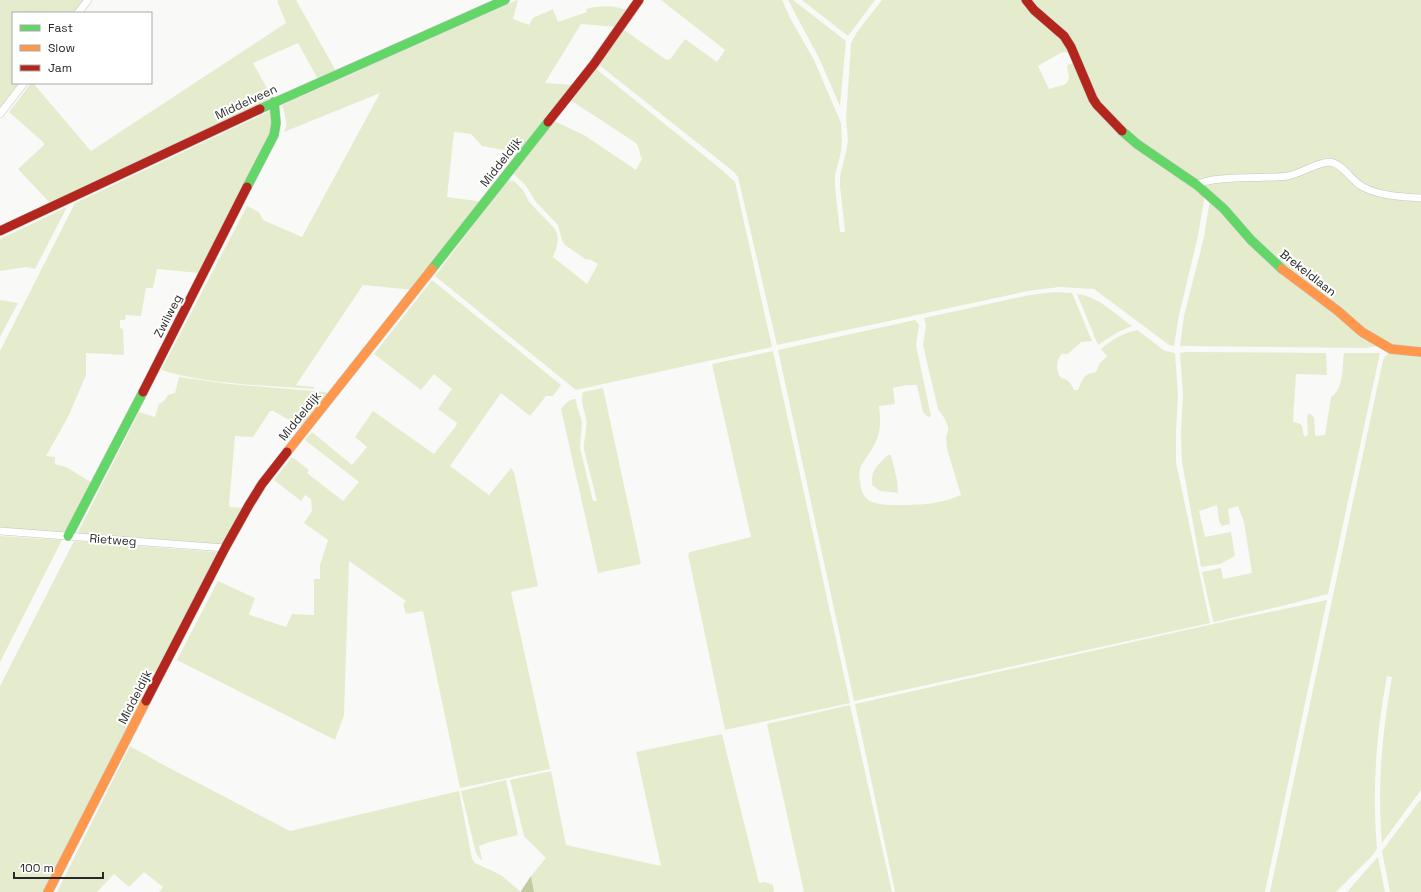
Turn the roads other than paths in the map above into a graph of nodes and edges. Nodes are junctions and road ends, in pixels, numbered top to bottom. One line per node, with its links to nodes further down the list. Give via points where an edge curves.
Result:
1 (88, 0): 5 (street)
2 (505, 0): 7 (street, Middelveen)
3 (640, 0): 15 (street, Middeldijk, via 594,64 275,467 249,505)
4 (1026, 0): 9 (street, Brekeldlaan, via 1064,36 1088,89 1104,114 1137,144)
5 (79, 12)
6 (23, 84): 8 (street)
7 (274, 102): 11 (street, Middelveen); 14 (street, Zwilweg, via 277,120 274,136)
8 (0, 114)
9 (1197, 185): 10 (street, via 1200,182 1228,179 1295,175 1328,162 1338,165 1366,188 1392,195); 12 (street, Brekeldlaan, via 1224,209 1276,264 1362,332 1391,349)
10 (1421, 198)
11 (0, 231)
12 (1421, 352)
13 (0, 531): 14 (street, Rietweg)
14 (68, 536): 15 (street, Rietweg)
15 (225, 548): 16 (street, Middeldijk)
16 (48, 892)

